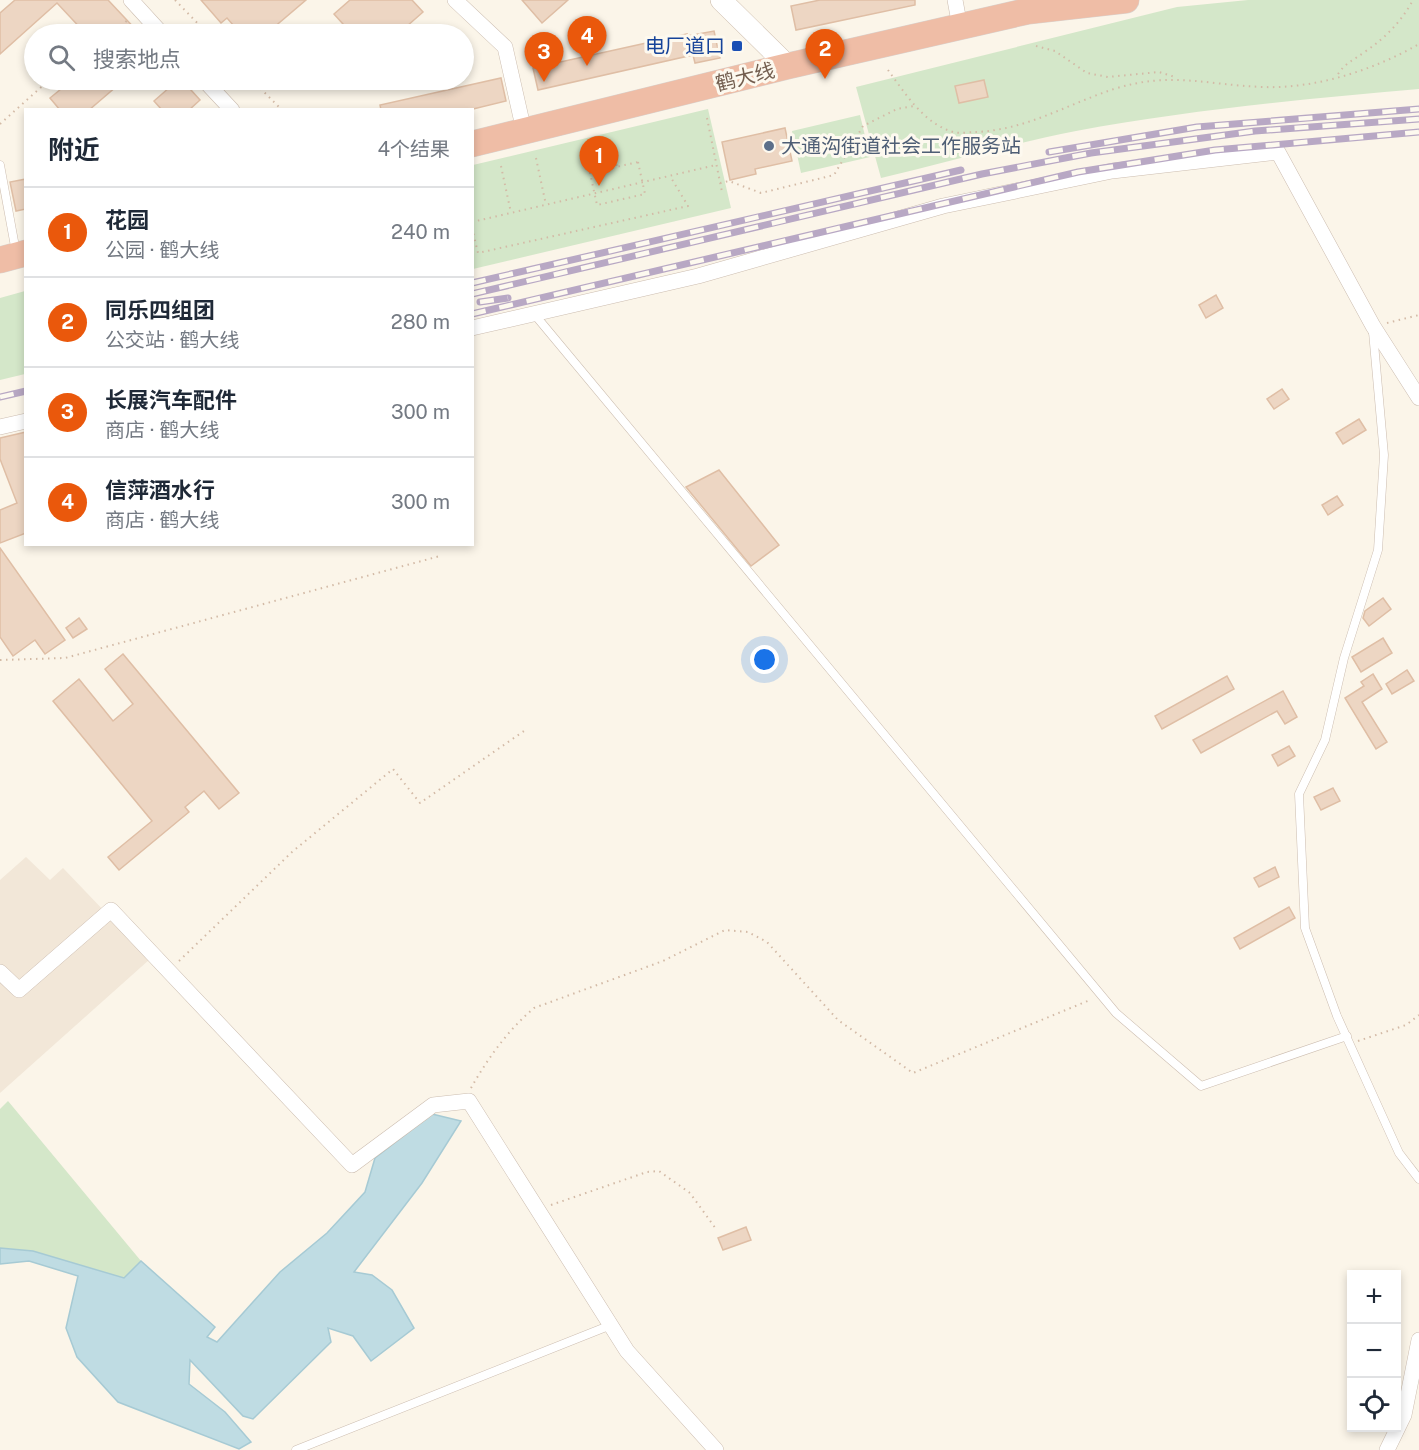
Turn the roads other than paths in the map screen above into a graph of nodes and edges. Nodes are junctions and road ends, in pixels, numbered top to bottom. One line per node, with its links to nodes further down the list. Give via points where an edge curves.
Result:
1 (455, 0): 12 (street, via 505,47)
2 (721, 0): 9 (street)
3 (955, 0): 8 (street)
4 (1126, 0): 6 (highway, 鹤大线)
5 (135, 5): 7 (street)
6 (1032, 6): 8 (highway, 鹤大线)
7 (153, 24)
8 (960, 27): 9 (highway, 鹤大线)
9 (788, 66): 12 (highway, 鹤大线)
10 (213, 90): 11 (street)
11 (230, 108)
12 (524, 131): 13 (highway, 鹤大线)
13 (474, 144)
14 (0, 165): 15 (lane)
15 (14, 256)
16 (535, 315): 17 (street, via 698,276 943,206 1112,171 1278,152); 18 (street); 23 (lane, via 1116,1013 1201,1086)
17 (1373, 326): 19 (street); 23 (lane, via 1384,456 1378,550 1344,658 1325,740 1299,794 1305,928)
18 (474, 328)
19 (1419, 398)
20 (24, 421): 21 (street)
21 (0, 427)
22 (0, 972): 25 (street, via 19,990 111,910 352,1165 433,1105 470,1101)
23 (1348, 1040): 24 (lane, via 1399,1153)
24 (1419, 1179)
25 (611, 1325): 27 (lane); 28 (street, via 627,1351)
26 (1419, 1340): 29 (street, via 1404,1415)
27 (296, 1450)
28 (716, 1450)
29 (1387, 1450)

